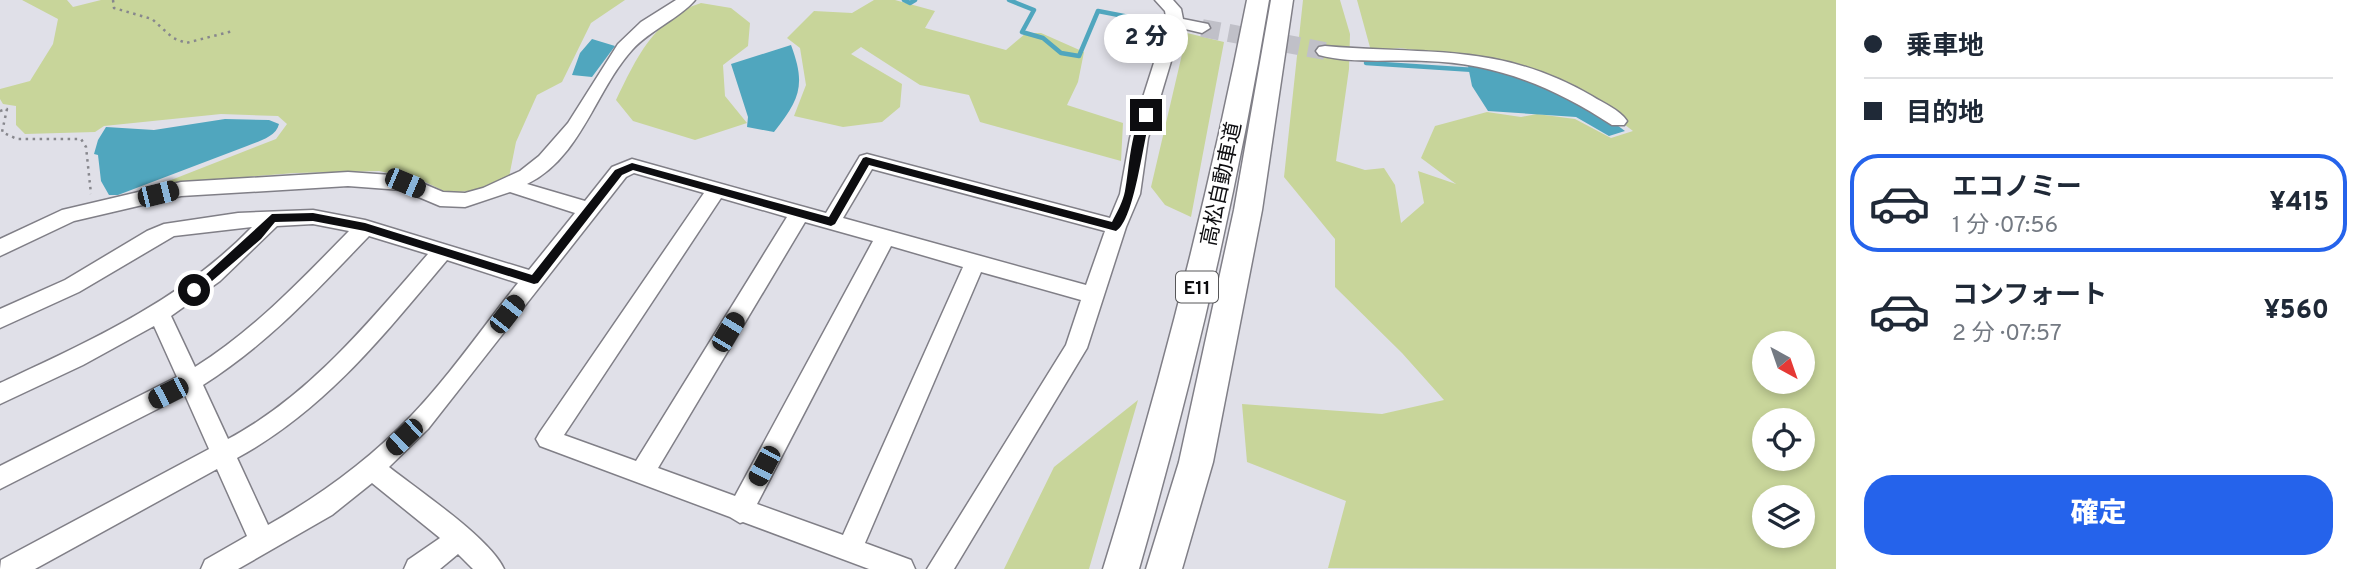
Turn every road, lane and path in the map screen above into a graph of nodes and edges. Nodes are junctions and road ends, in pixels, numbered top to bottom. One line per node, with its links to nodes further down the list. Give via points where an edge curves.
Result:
1 (113, 0): 8 (path, via 114,8 152,19 186,43)
2 (687, 0): 12 (street, via 647,26 624,48 567,136 546,161)
3 (1163, 0): 6 (street, via 1173,9)
4 (1258, 0): 46 (highway, 高松自動車道 / E11, via 1218,204 1156,454)
5 (1282, 0): 32 (highway, 高松自動車道 / E11, via 1248,210)
6 (1175, 22): 7 (street); 20 (street, via 1139,138 1130,194)
7 (1202, 29)
8 (233, 31)
9 (1325, 51): 11 (street, via 1491,63 1558,83)
10 (0, 111): 14 (path, via 7,109 2,132 17,139 81,139)
11 (1618, 121)
12 (514, 184): 15 (street); 22 (street, via 466,200 440,199 405,183 348,179 181,189 69,215)
13 (716, 190): 15 (street, via 632,166 619,172); 16 (street); 34 (street, via 548,439)
14 (92, 197)
15 (589, 210): 25 (street)
16 (800, 213): 18 (street); 34 (street)
17 (272, 218): 19 (street, via 313,217); 27 (street, via 212,278); 28 (street, via 171,229 72,286)
18 (831, 222): 20 (street, via 866,160); 21 (street)
19 (365, 227): 23 (street); 29 (street, via 280,315)
20 (1116, 227): 26 (street)
21 (885, 238): 24 (street); 36 (street)
22 (0, 248)
23 (443, 251): 25 (street); 31 (street, via 334,376 265,431)
24 (975, 262): 26 (street); 39 (street)
25 (534, 280): 33 (street, via 421,422)
26 (1092, 295): 45 (street, via 1076,348)
27 (160, 315): 29 (street); 30 (street)
28 (0, 319)
29 (192, 381): 31 (street); 35 (street)
30 (0, 394)
31 (223, 454): 38 (street); 40 (street)
32 (1196, 462): 47 (highway, 高松自動車道 / E11); 48 (highway)
33 (372, 468): 37 (street); 38 (street, via 323,507)
34 (641, 474): 36 (street)
35 (0, 478)
36 (740, 512): 39 (street)
37 (457, 537): 42 (street); 43 (street)
38 (262, 541): 41 (street)
39 (849, 551): 44 (street)
40 (10, 569)
41 (214, 569)
42 (417, 569)
43 (491, 569)
44 (902, 569)
45 (940, 569)
46 (1121, 569)
47 (1164, 569)
48 (1173, 569)

